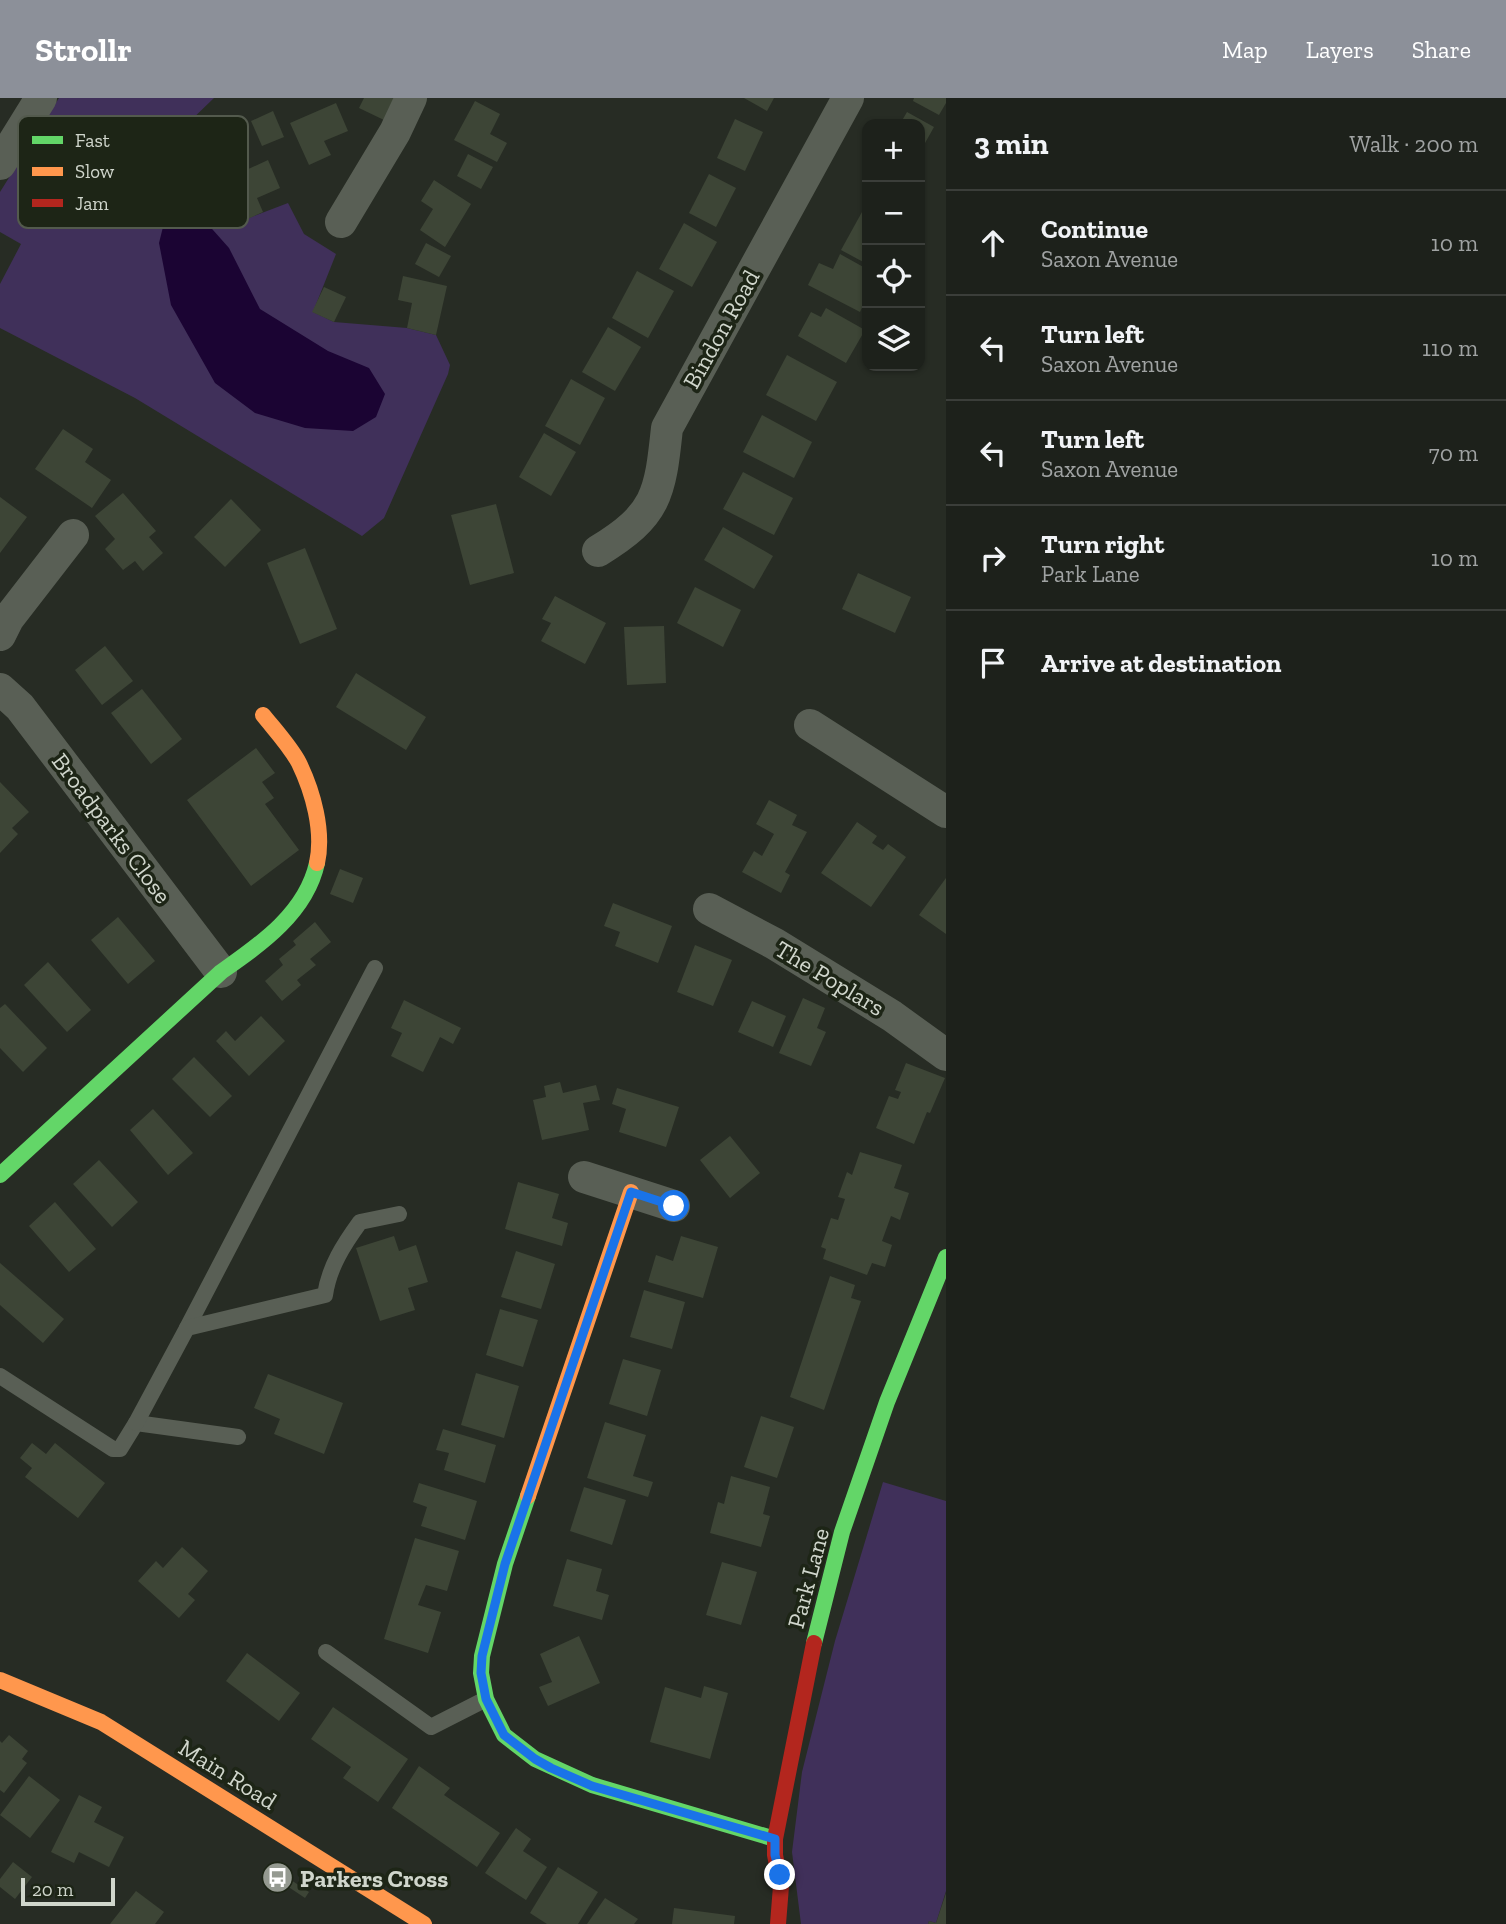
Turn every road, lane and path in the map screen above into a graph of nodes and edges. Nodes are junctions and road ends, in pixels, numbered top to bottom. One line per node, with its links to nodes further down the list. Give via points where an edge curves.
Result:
1 (41, 98): 4 (street)
2 (411, 98): 7 (street)
3 (848, 98): 9 (street, Bindon Road, via 667,429 663,466 647,513)
4 (30, 116)
5 (18, 135): 6 (street)
6 (0, 164)
7 (341, 222)
8 (72, 535): 10 (street)
9 (598, 551)
10 (0, 635)
11 (0, 689): 17 (street, Broadparks Close, via 28,718)
12 (263, 715): 17 (street, via 298,761 313,800 321,846 313,883 290,916)
13 (810, 725): 14 (street)
14 (946, 812)
15 (709, 909): 18 (street, The Poplars, via 892,1016)
16 (375, 968): 25 (lane)
17 (221, 972): 19 (street)
18 (946, 1055)
19 (0, 1175)
20 (584, 1177): 21 (street)
21 (631, 1192): 22 (street); 31 (street, via 505,1564 482,1656)
22 (674, 1206)
23 (399, 1213): 25 (lane, via 360,1222 328,1278 326,1295)
24 (946, 1257): 32 (street, Park Lane, via 887,1402 842,1532 809,1665)
25 (187, 1328): 27 (lane)
26 (0, 1377): 27 (lane, via 113,1449 120,1449)
27 (136, 1423): 28 (lane)
28 (237, 1437)
29 (326, 1652): 31 (lane, via 431,1727)
30 (0, 1680): 33 (street, Main Road, via 101,1722)
31 (486, 1699): 32 (street, via 504,1735 551,1768 592,1786)
32 (775, 1839): 34 (street, Park Lane, via 781,1886)
33 (408, 1920)
34 (778, 1924)

